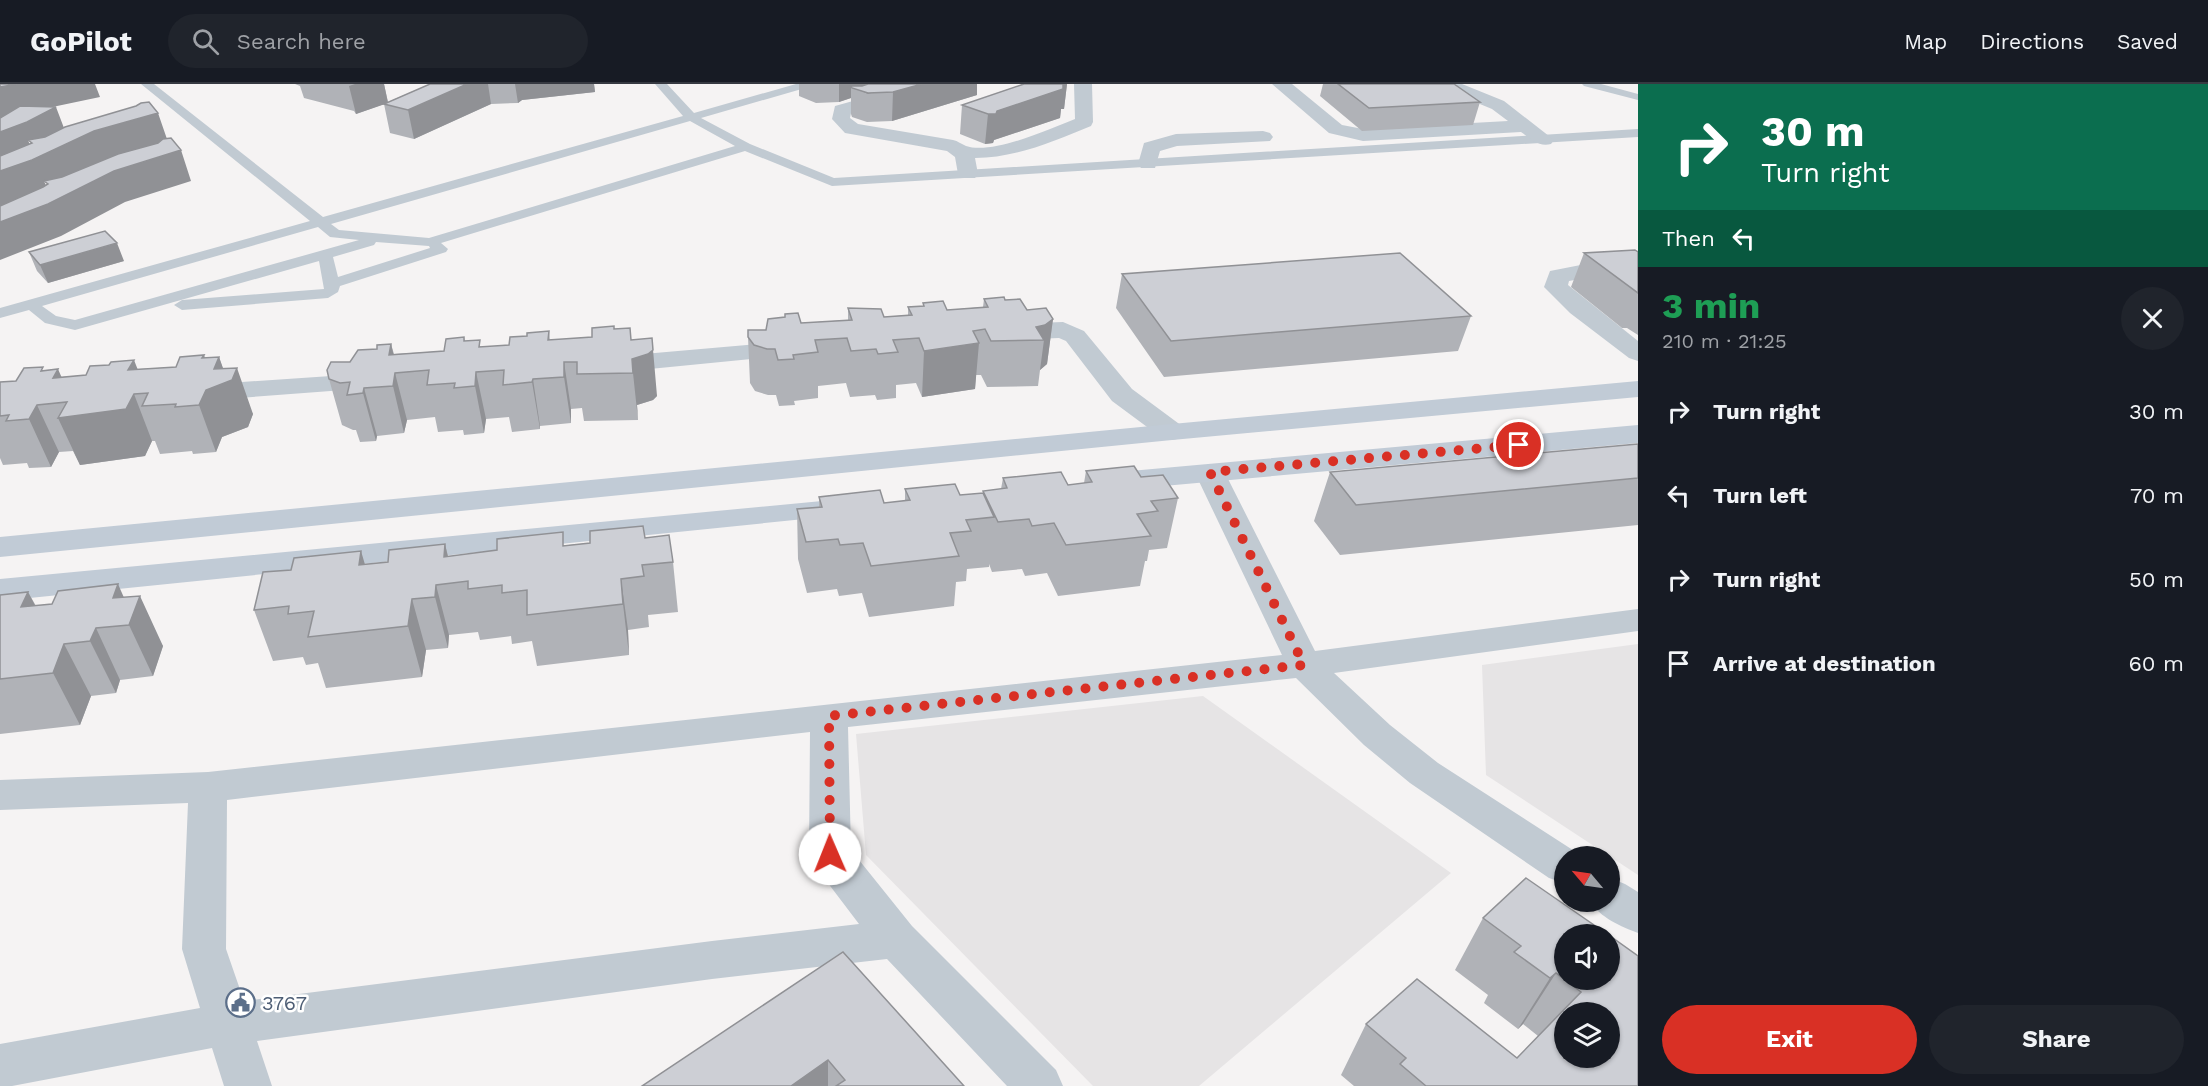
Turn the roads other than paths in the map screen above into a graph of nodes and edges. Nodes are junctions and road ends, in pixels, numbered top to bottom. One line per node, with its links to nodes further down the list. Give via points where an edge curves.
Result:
1 (147, 84): 19 (lane)
2 (661, 84): 10 (lane)
3 (807, 84): 10 (lane)
4 (934, 84): 16 (street, via 842,110 841,120 852,129 952,146)
5 (1083, 84): 16 (street, via 1084,122 1011,150)
6 (1281, 84): 11 (street, via 1336,129 1363,135)
7 (1447, 84): 11 (street, via 1498,105)
8 (1588, 84): 9 (lane)
9 (1638, 97)
10 (691, 117): 15 (lane); 19 (lane)
11 (1525, 126): 14 (street)
12 (1638, 133): 14 (lane)
13 (1263, 137): 17 (street, via 1176,140 1150,147)
14 (1544, 140): 17 (lane)
15 (746, 147): 18 (lane, via 832,182); 21 (lane)
16 (964, 152): 18 (street)
17 (1148, 164): 18 (lane)
18 (968, 174)
19 (322, 222): 20 (lane, via 335,234); 26 (lane)
20 (381, 238): 21 (lane); 22 (lane)
21 (430, 242): 24 (lane, via 441,249)
22 (326, 255): 24 (lane); 25 (lane)
23 (1638, 266): 30 (street, via 1558,276 1556,287)
24 (332, 284): 25 (lane, via 328,293 181,306)
25 (161, 302): 26 (lane, via 75,325 45,319)
26 (32, 304): 27 (lane)
27 (0, 314)
28 (982, 333): 35 (street, via 1063,330 1075,336)
29 (821, 347): 31 (street)
30 (1638, 353)
31 (590, 366)
32 (401, 379): 34 (street)
33 (1637, 389): 36 (main road)
34 (177, 395)
35 (1122, 395): 36 (street); 38 (street)
36 (1172, 432): 38 (main road)
37 (1638, 434): 39 (main road)
38 (1120, 437): 42 (main road)
39 (1210, 472): 40 (main road); 45 (street)
40 (1092, 484)
41 (866, 506): 43 (main road)
42 (0, 547)
43 (0, 591)
44 (1638, 620): 45 (street)
45 (1304, 665): 46 (street); 49 (street, via 1377,735 1424,772)
46 (829, 716): 47 (street); 52 (street, via 830,854)
47 (208, 787): 48 (street); 53 (street, via 204,950)
48 (0, 795)
49 (1554, 859)
50 (1620, 903): 51 (street)
51 (1638, 915)
52 (896, 939): 53 (street); 56 (street)
53 (228, 1024): 54 (street); 55 (street)
54 (0, 1066)
55 (248, 1086)
56 (1039, 1086)

